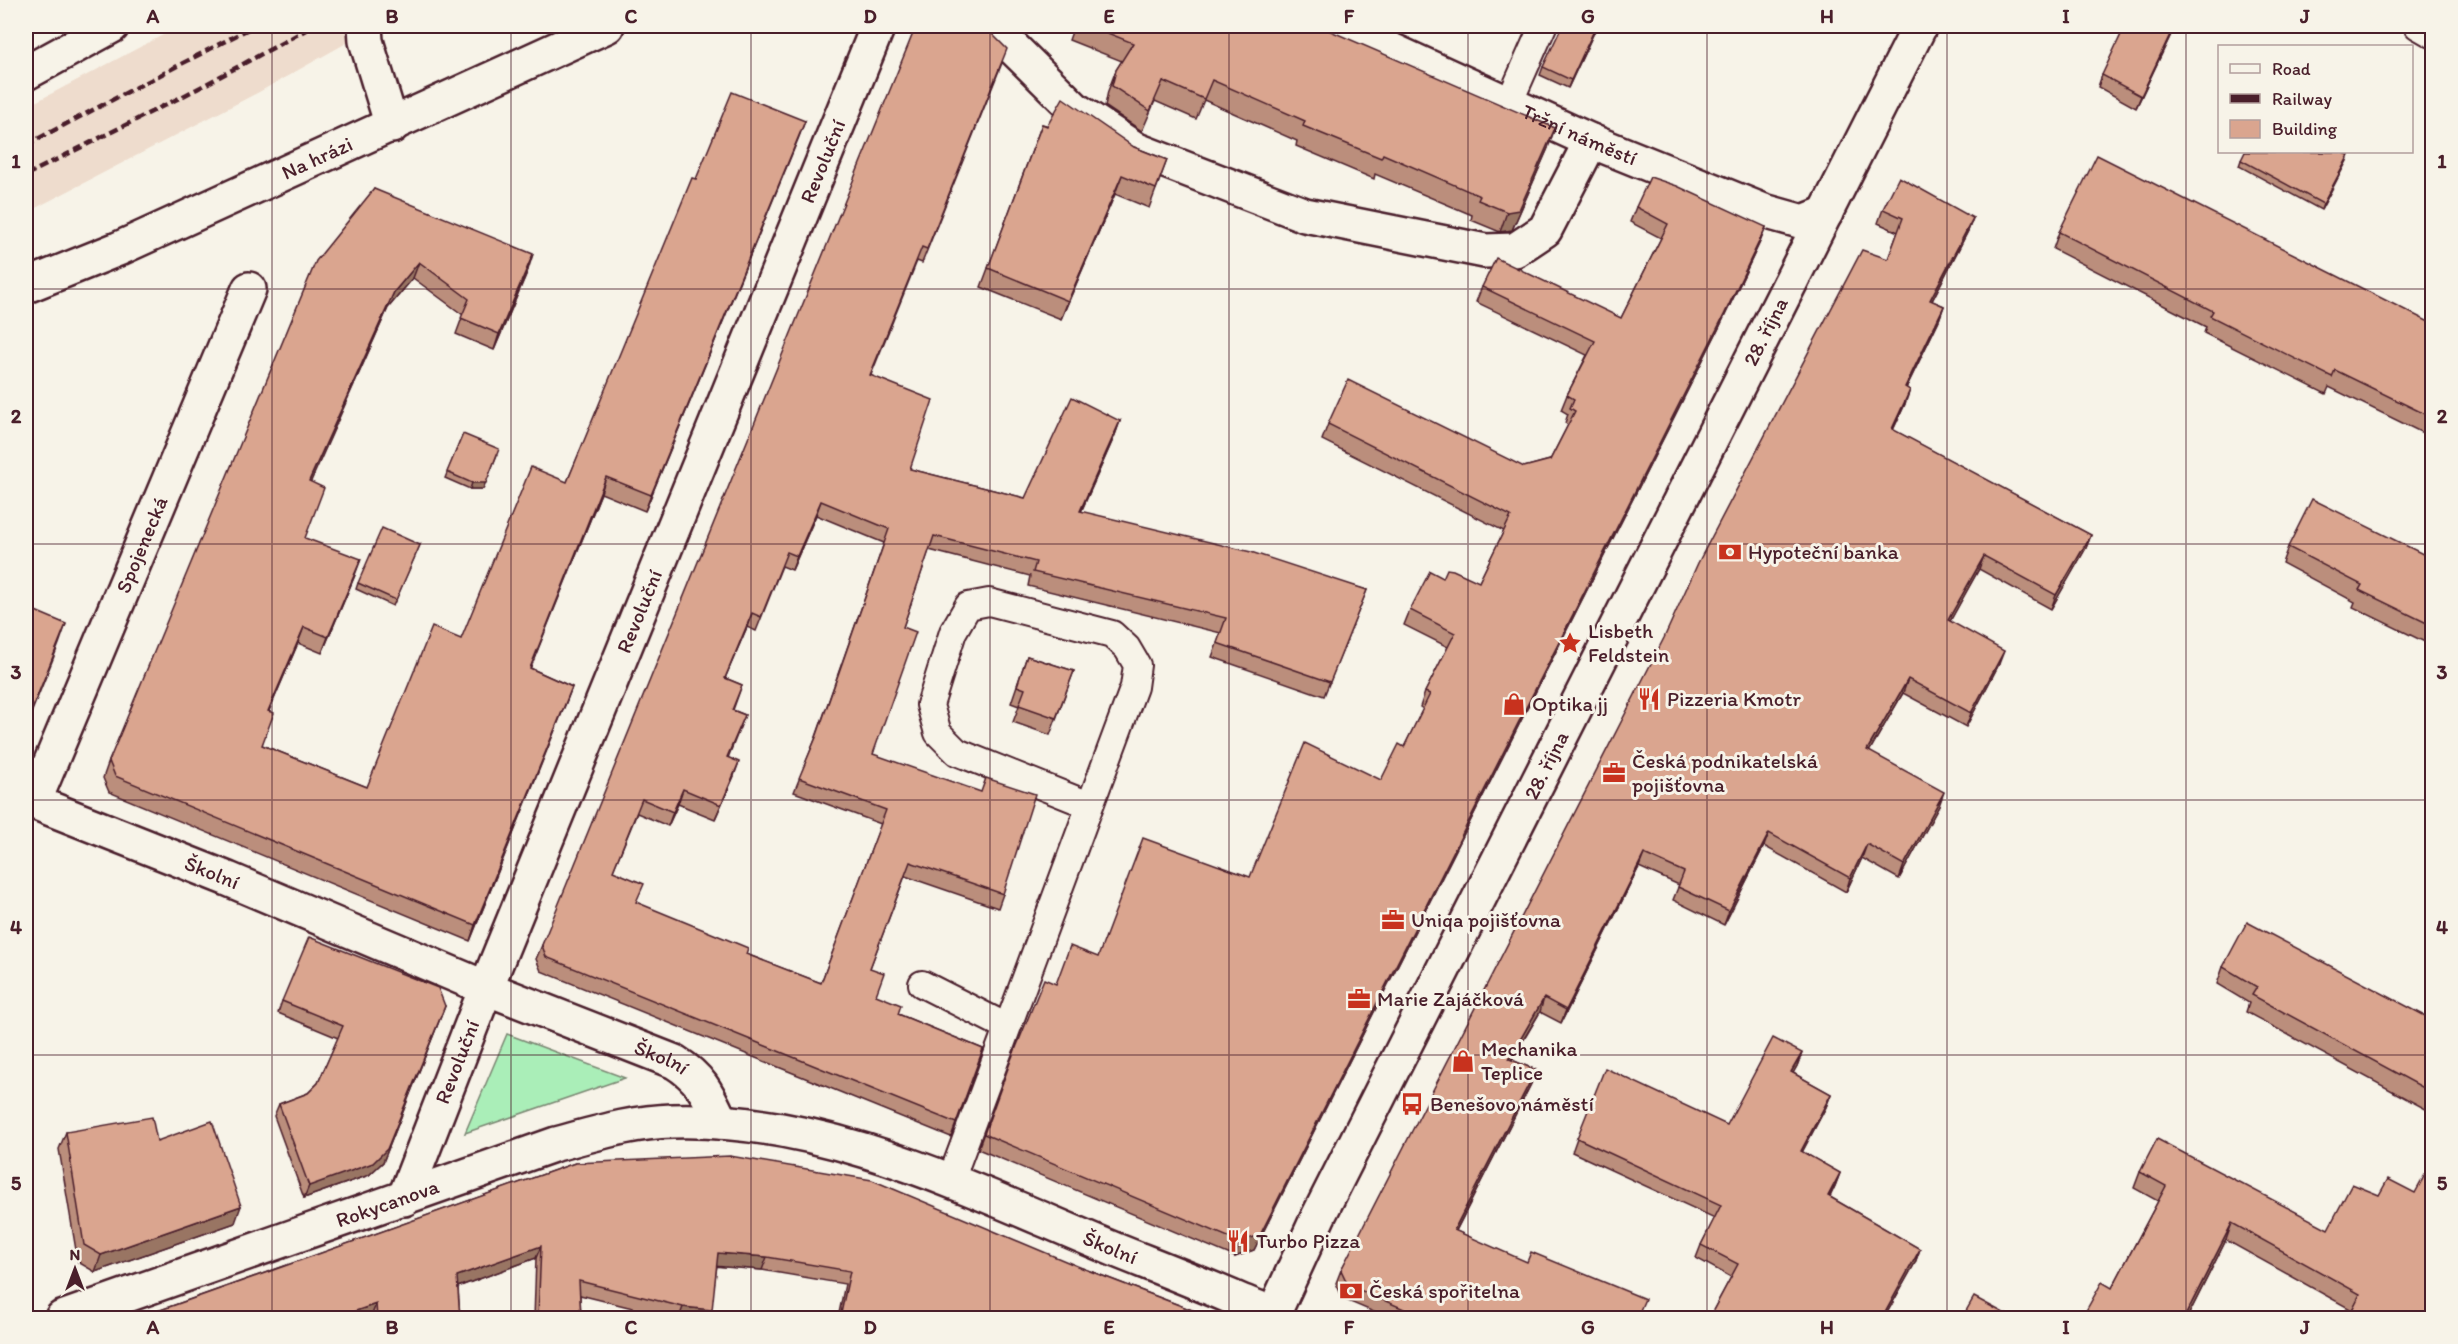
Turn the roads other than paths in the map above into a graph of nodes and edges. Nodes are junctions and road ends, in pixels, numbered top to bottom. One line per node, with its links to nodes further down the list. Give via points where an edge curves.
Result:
1 (112, 26): 11 (street)
2 (365, 26): 13 (street)
3 (607, 26): 13 (street, Na hrázi)
4 (878, 26): 21 (street, Revoluční)
5 (994, 26): 14 (street, via 1075,109 1137,150 1305,215 1485,251 1515,250 1545,230)
6 (1339, 26): 12 (street, Tržní náměstí)
7 (1543, 26): 12 (lane)
8 (1920, 26): 15 (street, 28. října)
9 (2418, 26): 10 (lane)
10 (2433, 34)
11 (26, 73)
12 (1509, 103): 14 (street, Tržní náměstí)
13 (392, 126): 16 (street, Na hrázi)
14 (1591, 141): 15 (street, Tržní náměstí, via 1792,220 1812,220)
15 (1826, 213): 26 (street, 28. října, via 1318,1217)
16 (26, 286)
17 (249, 289): 18 (street, Spojenecká)
18 (30, 800): 21 (street, Školní)
19 (1089, 805): 19 (lane, via 1134,687 1137,665 1127,648 1112,634 989,602 968,606 953,632 930,705 938,733 957,752); 22 (lane)
20 (922, 984): 22 (lane)
21 (486, 988): 23 (street, Školní, via 675,1062 692,1072 703,1085); 25 (street, Revoluční)
22 (1007, 1027): 24 (lane)
23 (721, 1122): 24 (street, Školní, via 848,1144); 25 (street, Rokycanova, via 671,1121 620,1127 556,1144)
24 (950, 1182): 26 (street, Školní)
25 (404, 1199): 27 (street, Rokycanova)
26 (1275, 1317)
27 (62, 1318)

